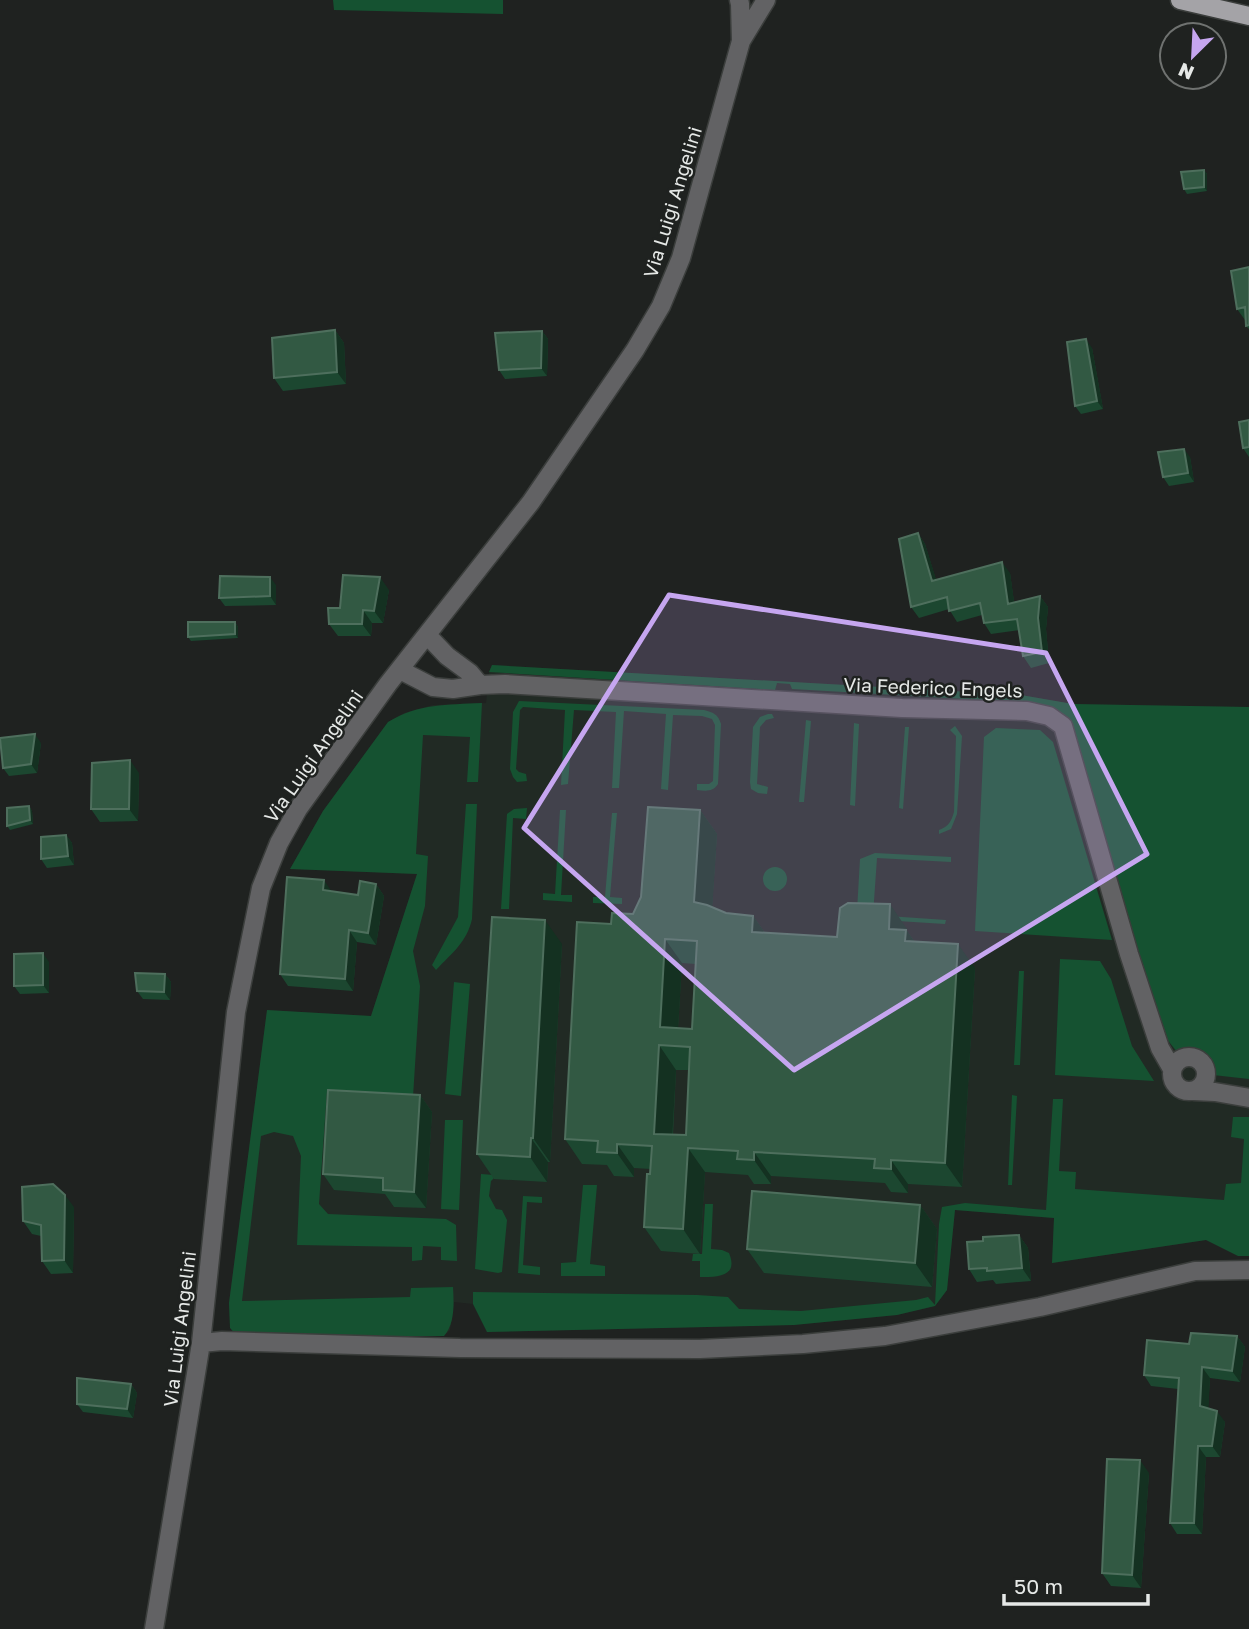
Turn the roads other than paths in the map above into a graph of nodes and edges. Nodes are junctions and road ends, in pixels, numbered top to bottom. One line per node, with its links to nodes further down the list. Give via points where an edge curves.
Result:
1 (739, 0): 7 (street, Via Luigi Angelini)
2 (766, 0): 7 (street, Via Luigi Angelini)
3 (1180, 0): 4 (main road)
4 (1211, 6): 5 (main road); 6 (street)
5 (1249, 16)
6 (1249, 21)
7 (741, 41): 8 (street, Via Luigi Angelini, via 681,258 661,306 531,502)
8 (427, 635): 9 (street, Via Luigi Angelini); 10 (street)
9 (400, 670): 10 (street, Via Federico Engels, via 433,687); 15 (street, Via Luigi Angelini, via 299,809 261,888 236,1012)
10 (480, 685): 11 (street, Via Federico Engels, via 1027,711 1049,716 1063,726 1160,1048)
11 (1178, 1063): 12 (street, via 1193,1057 1201,1062 1206,1070); 12 (street, via 1171,1076 1174,1084 1186,1092)
12 (1200, 1085): 13 (street)
13 (1246, 1098)
14 (1249, 1270): 15 (street, via 1195,1271 885,1336 803,1344 674,1349)
15 (201, 1343): 16 (street, Via Luigi Angelini)
16 (154, 1629)

